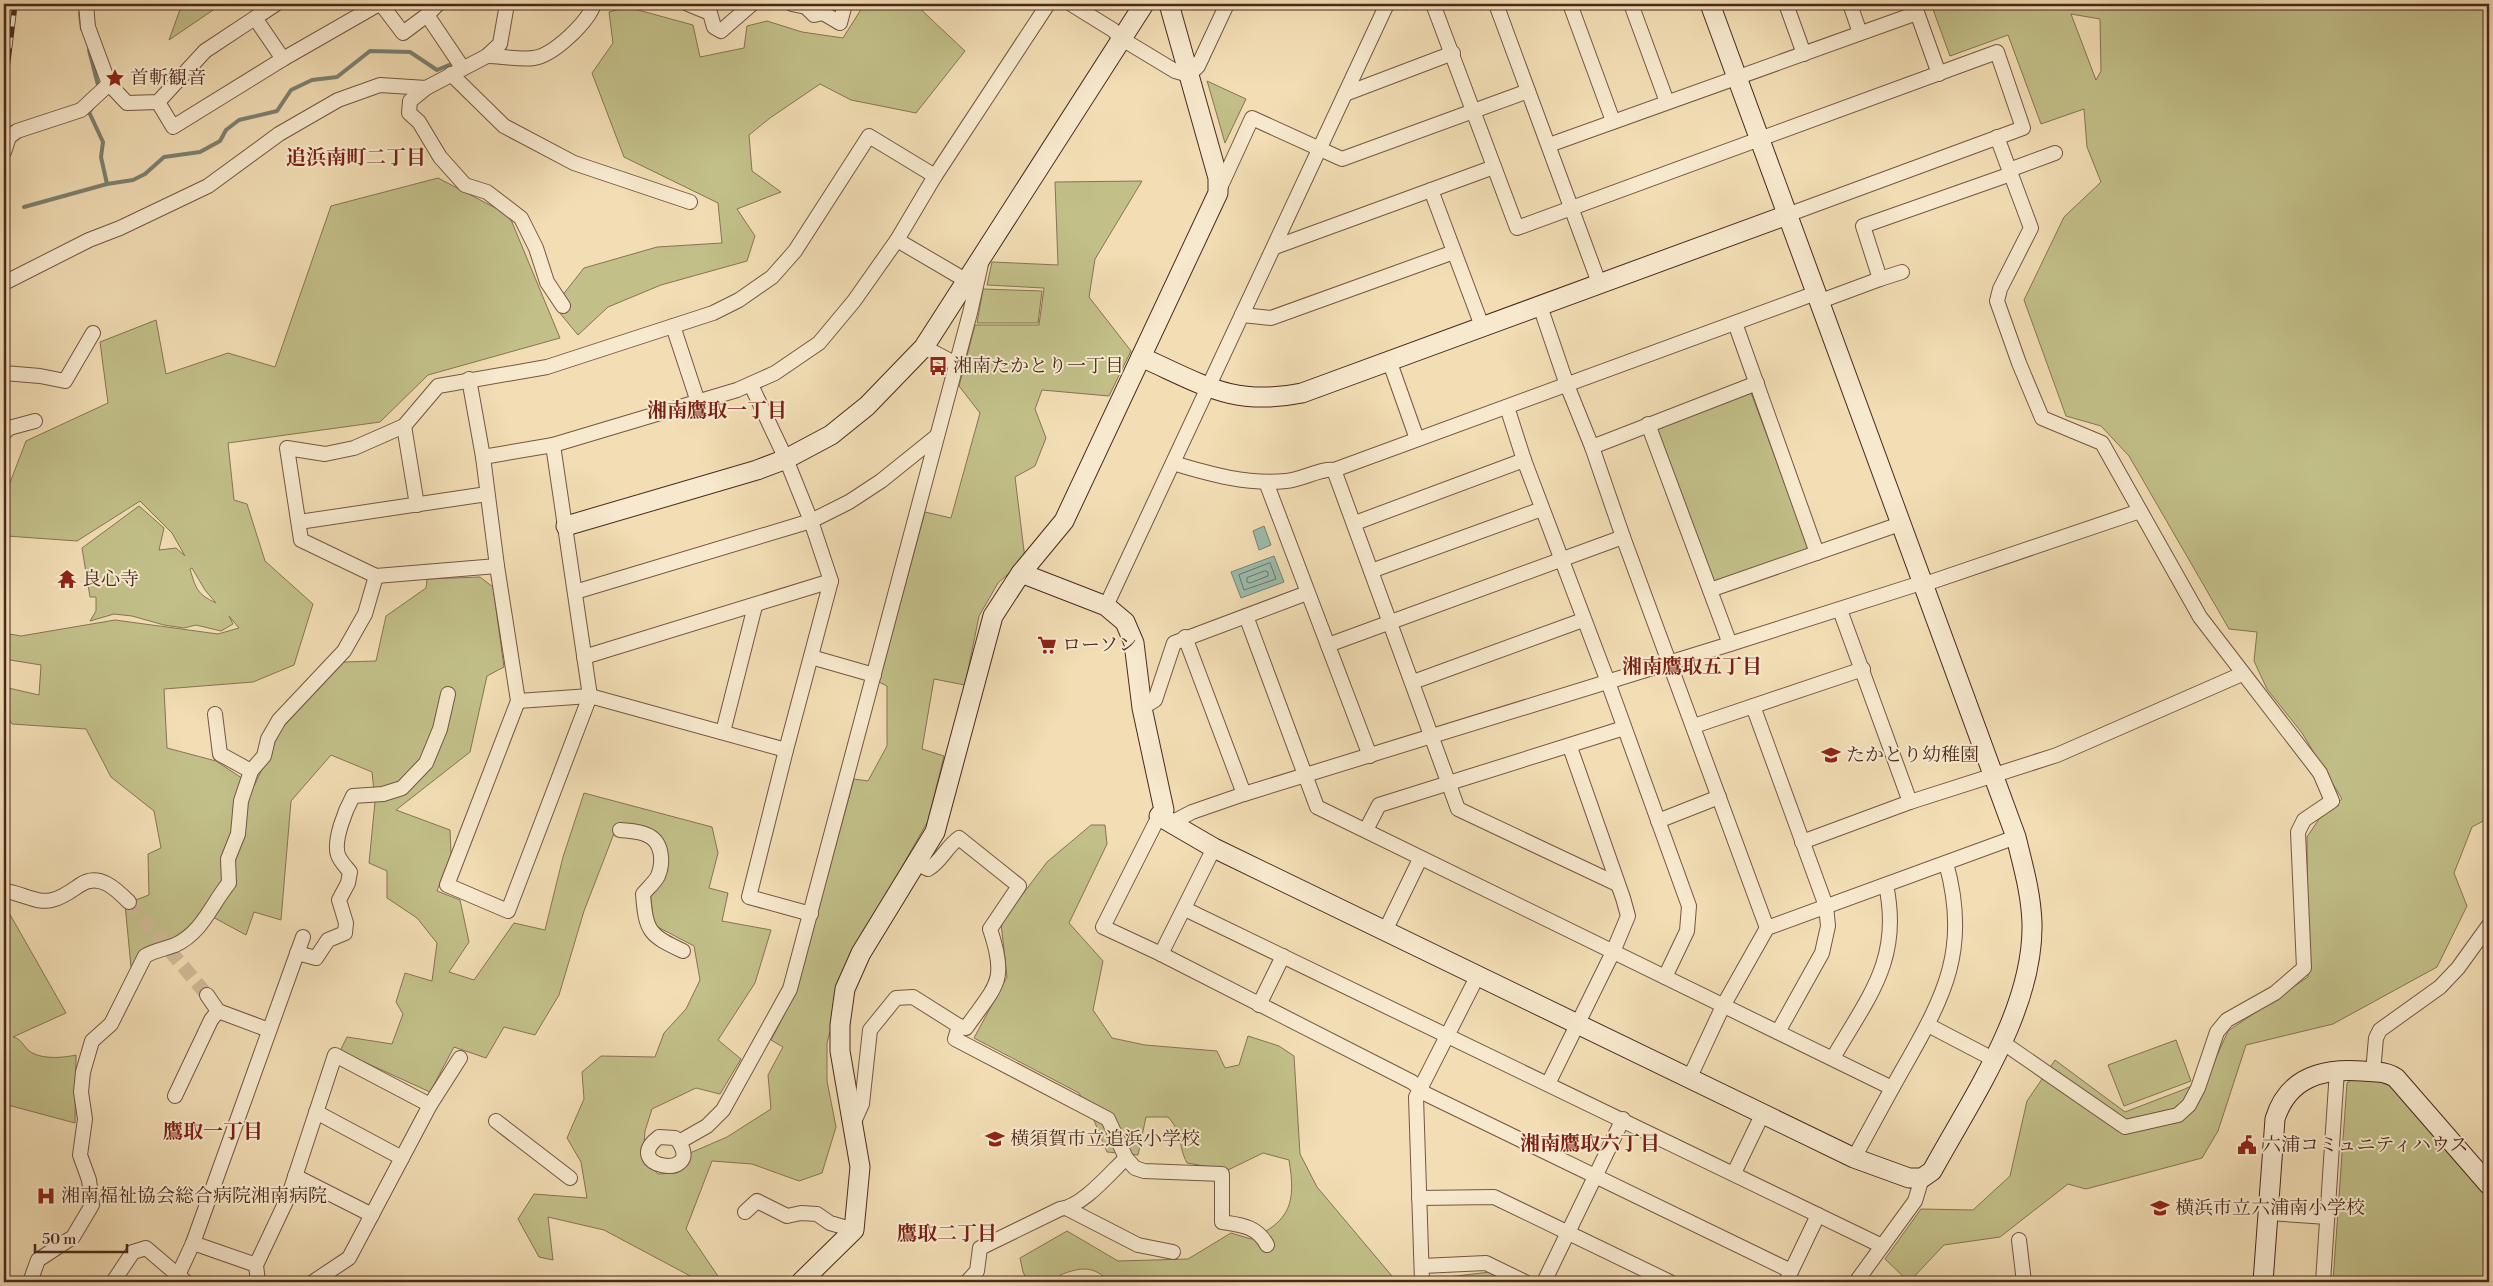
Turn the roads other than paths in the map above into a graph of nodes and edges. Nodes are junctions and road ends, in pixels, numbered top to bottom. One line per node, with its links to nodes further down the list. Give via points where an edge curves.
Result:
1 (86, 4): 37 (street, via 88,27)
2 (276, 4): 26 (street)
3 (380, 4): 25 (street, via 403,33); 32 (street)
4 (438, 4): 25 (street)
5 (507, 4): 31 (street, via 500,44)
6 (594, 4): 31 (street, via 592,12 572,34 535,58)
7 (688, 4): 8 (street, via 710,13 714,27 721,31)
8 (752, 4)
9 (792, 4): 10 (street, via 806,8 814,15 823,13 840,22)
10 (845, 4)
11 (1048, 4): 53 (street)
12 (1072, 4): 28 (street)
13 (1144, 4): 28 (street)
14 (1169, 4): 35 (street)
15 (1227, 4): 35 (street, via 1198,66)
16 (1387, 4): 40 (street)
17 (1433, 4): 29 (street)
18 (1496, 4): 39 (street)
19 (1570, 4): 44 (street)
20 (1631, 4): 42 (street)
21 (1710, 4): 36 (street)
22 (1786, 4): 30 (street)
23 (1850, 4): 27 (street)
24 (1915, 8): 27 (street); 34 (street)
25 (427, 15): 33 (street)
26 (255, 18): 32 (street); 41 (street, via 205,51)
27 (1860, 33): 30 (street)
28 (1122, 38): 35 (street, via 1176,71); 62 (street)
29 (1453, 53): 40 (street); 43 (street)
30 (1804, 54): 36 (street)
31 (487, 56): 33 (street)
32 (283, 59): 41 (street, via 173,127)
33 (456, 71): 38 (street); 56 (street, via 504,126 574,163)
34 (1939, 74): 45 (street, via 1997,52 2022,128); 46 (street)
35 (1189, 75): 55 (street, via 1218,178)
36 (1738, 78): 42 (street); 46 (street)
37 (109, 84): 41 (street, via 127,103); 49 (street, via 81,110 17,131 10,137)
38 (426, 88): 66 (street, via 380,85 338,100 279,134 208,186); 69 (street, via 410,101 409,113 440,157 465,185 487,192 521,218 536,248 547,282)
39 (1528, 91): 43 (street); 47 (street)
40 (1345, 94): 48 (street)
41 (158, 102)
42 (1667, 102): 44 (street)
43 (1474, 111): 48 (street, via 1342,159); 51 (street)
44 (1613, 121): 47 (street)
45 (1997, 137): 52 (street); 58 (street)
46 (1759, 140): 57 (street); 58 (street)
47 (1549, 145): 57 (street)
48 (1320, 149): 55 (street, via 1252,118); 60 (street)
49 (4, 152)
50 (2055, 153): 52 (street)
51 (1494, 167): 54 (street); 57 (street, via 1517,228)
52 (2010, 172): 64 (street, via 1863,226); 105 (street, via 2031,228 2000,289 1998,301 2018,363 2042,418 2102,443)
53 (935, 176): 59 (street); 73 (street, via 869,136 796,252 772,277 713,313)
54 (1432, 190): 60 (street); 61 (street)
55 (1218, 194): 77 (street)
56 (690, 202)
57 (1572, 208): 67 (street)
58 (1788, 215): 67 (street); 68 (street)
59 (896, 240): 65 (street); 83 (street, via 854,301 819,343 775,373)
60 (1274, 247): 71 (street)
61 (1454, 252): 71 (street, via 1270,318); 74 (street)
62 (982, 258): 65 (street); 79 (street)
63 (1902, 272): 64 (street)
64 (1880, 279): 68 (street)
65 (967, 282): 76 (street)
66 (4, 283)
67 (1599, 283): 70 (street)
68 (1817, 298): 72 (street); 109 (street)
69 (563, 306)
70 (1540, 306): 74 (street); 84 (street)
71 (1242, 315): 85 (street)
72 (1735, 323): 82 (street); 84 (street)
73 (673, 326): 81 (street, via 547,367); 86 (street)
74 (1482, 326): 78 (street)
75 (93, 334): 80 (street, via 66,381)
76 (924, 347): 79 (street); 97 (street, via 867,406 831,435)
77 (1141, 357): 85 (street); 116 (street, via 1064,521)
78 (1389, 360): 85 (street, via 1284,397 1265,399 1228,395); 93 (street)
79 (956, 364): 92 (street)
80 (4, 374)
81 (469, 379): 90 (street, via 438,386); 96 (street)
82 (1756, 383): 89 (street); 112 (street)
83 (751, 384): 86 (street); 97 (street)
84 (1567, 385): 87 (street); 95 (street)
85 (1208, 386): 99 (street)
86 (698, 402): 94 (street)
87 (1507, 407): 93 (street); 98 (street)
88 (35, 421): 91 (street, via 9,428)
89 (1648, 424): 95 (street); 120 (street)
90 (404, 426): 103 (street); 107 (street, via 354,448 325,454 287,448)
91 (4, 433)
92 (937, 435): 106 (street, via 881,481); 136 (street)
93 (1417, 439): 100 (street)
94 (553, 445): 96 (street); 110 (street)
95 (1592, 447): 111 (street)
96 (483, 457): 102 (street)
97 (786, 459): 106 (street); 110 (street)
98 (1524, 460): 104 (street); 108 (street)
99 (1173, 463): 101 (street); 124 (street)
100 (1334, 470): 101 (street, via 1303,479); 108 (street)
101 (1266, 482): 122 (street)
102 (487, 494): 103 (street); 114 (street)
103 (417, 505): 107 (street)
104 (1542, 509): 113 (street); 115 (street)
105 (2140, 511): 119 (street); 137 (street, via 2200,617)
106 (811, 521): 118 (street); 121 (street)
107 (299, 522): 117 (street, via 301,540)
108 (1355, 523): 115 (street)
109 (1900, 524): 112 (street); 119 (street)
110 (566, 526): 121 (street)
111 (1623, 537): 113 (street); 134 (street)
112 (1817, 553): 120 (street)
113 (1563, 560): 127 (street); 128 (street)
114 (497, 566): 117 (street); 142 (street)
115 (1371, 571): 128 (street)
116 (1021, 573): 124 (street); 168 (street, via 993,616 934,832)
117 (376, 576): 153 (street, via 365,614 344,651 279,720 268,739 264,756)
118 (831, 581): 123 (street); 133 (street)
119 (1922, 584): 125 (street); 155 (street)
120 (1710, 590): 130 (street)
121 (575, 592): 132 (street)
122 (1307, 593): 126 (street); 131 (street)
123 (755, 606): 132 (street); 148 (street)
124 (1106, 606): 144 (street, via 1124,622 1134,643)
125 (1840, 610): 130 (street); 135 (street)
126 (1246, 616): 129 (street); 154 (street)
127 (1583, 620): 138 (street); 139 (street)
128 (1390, 622): 131 (street); 138 (street)
129 (1185, 638): 144 (street, via 1174,643 1154,700); 157 (street)
130 (1730, 644): 134 (street)
131 (1328, 645): 152 (street)
132 (584, 657): 141 (street)
133 (811, 657): 136 (street); 151 (street)
134 (1670, 663): 139 (street); 146 (street)
135 (1863, 669): 143 (street); 159 (street)
136 (874, 674): 176 (street)
137 (2242, 674): 155 (street, via 2057,754); 198 (street, via 2320,773 2332,801 2304,820 2298,832 2304,968 2275,994 2227,1020 2217,1032 2198,1088 2178,1115 2125,1127)
138 (1413, 682): 149 (street)
139 (1608, 682): 147 (street); 149 (street)
140 (448, 694): 183 (street, via 440,729 426,763 402,788 383,794 354,796 345,811 337,854 350,872 338,900 346,923 345,933 328,940 316,958)
141 (590, 696): 142 (street); 142 (street, via 508,911 447,885); 148 (street)
142 (518, 701)
143 (1752, 706): 146 (street); 165 (street)
144 (1142, 708): 160 (street)
145 (215, 714): 153 (street, via 220,754)
146 (1694, 726): 158 (street)
147 (1624, 728): 150 (street); 161 (street)
148 (723, 732): 151 (street)
149 (1433, 736): 152 (street); 156 (street)
150 (1570, 747): 156 (street); 170 (street)
151 (786, 750): 176 (street, via 749,897)
152 (1370, 756): 154 (street)
153 (251, 772): 243 (street, via 242,801 238,834 228,859 229,883 212,903 203,923 192,933 175,945 154,950 145,956 111,1024 92,1041 83,1072 81,1092 85,1119 80,1155 89,1180 92,1205 73,1238 38,1260)
154 (1307, 776): 157 (street); 163 (street, via 1317,807)
155 (1992, 776): 159 (street); 164 (street)
156 (1450, 784): 163 (street, via 1379,805); 170 (street, via 1458,809)
157 (1244, 794): 160 (street)
158 (1719, 797): 161 (street); 178 (street)
159 (1910, 802): 165 (street)
160 (1165, 820): 166 (street); 184 (street, via 1103,927)
161 (1658, 821): 187 (street, via 1689,906 1690,918)
162 (620, 830): 181 (street, via 646,834 656,840 661,850 660,866 657,877 643,894 645,914 649,930 658,939)
163 (1366, 830): 167 (street)
164 (2016, 837): 169 (street); 198 (street, via 2027,880 2032,925 2026,979)
165 (1802, 842): 174 (street)
166 (1214, 848): 175 (street); 179 (street)
167 (1420, 860): 179 (street); 182 (street)
168 (916, 863): 194 (street, via 928,869 935,865 950,844 959,838 1019,886 990,928 1000,964 993,989 966,1028); 214 (street, via 862,953 846,989 840,1025 840,1051)
169 (1946, 863): 171 (street); 193 (street, via 1954,889 1954,956 1941,999)
170 (1617, 884): 182 (street, via 1628,916)
171 (1886, 885): 174 (street); 200 (street, via 1891,908 1885,963)
172 (4, 891): 173 (street, via 52,901 82,883 99,880 107,882)
173 (129, 902)
174 (1826, 906): 178 (street); 196 (street, via 1828,926 1824,946)
175 (1185, 909): 184 (street); 185 (street)
176 (811, 914): 215 (street, via 790,989 723,1110 707,1126)
177 (2489, 925): 203 (street, via 2440,987 2380,1030 2376,1038)
178 (1768, 928): 190 (street)
179 (1385, 931): 186 (street)
180 (303, 938): 183 (street)
181 (683, 951)
182 (1614, 952): 187 (street); 192 (street)
183 (297, 953): 195 (street)
184 (1161, 954): 189 (street)
185 (1283, 956): 189 (street); 197 (street)
186 (1478, 975): 192 (street); 197 (street)
187 (1665, 977): 190 (street)
188 (207, 995): 191 (street)
189 (1259, 1005): 206 (street)
190 (1723, 1006): 196 (street); 204 (street)
191 (218, 1011): 195 (street); 208 (street)
192 (1578, 1022): 204 (street); 205 (street)
193 (1928, 1025): 201 (street); 207 (street)
194 (959, 1026): 214 (street, via 913,997 896,998 870,1030 863,1096); 217 (street, via 955,1039 1108,1118)
195 (269, 1030): 235 (street)
196 (1778, 1032): 200 (street)
197 (1447, 1036): 205 (street); 206 (street)
198 (2002, 1042): 201 (street)
199 (460, 1058): 209 (street)
200 (1833, 1058): 207 (street)
201 (1993, 1059): 223 (street, via 1932,1171)
202 (2337, 1070): 203 (street); 228 (street, via 2310,1078 2288,1094 2280,1106 2274,1128); 231 (street)
203 (2373, 1072): 224 (street, via 2391,1075 2402,1082)
204 (1690, 1077): 211 (street)
205 (1548, 1084): 212 (street)
206 (1421, 1088): 220 (street, via 1426,1094); 225 (street, via 1416,1098)
207 (1892, 1088): 218 (street)
208 (175, 1096)
209 (430, 1105): 210 (street, via 335,1054); 216 (street)
210 (316, 1112): 216 (street); 221 (street)
211 (1763, 1113): 218 (street); 219 (street)
212 (1623, 1119): 219 (street); 220 (street)
213 (496, 1120): 222 (street)
214 (853, 1124): 232 (street, via 860,1167)
215 (680, 1142)
216 (402, 1158): 229 (street)
217 (1126, 1158): 226 (street, via 1084,1197); 236 (street, via 1144,1172 1222,1174 1222,1222 1245,1224 1263,1237)
218 (1854, 1158): 223 (street, via 1909,1178)
219 (1734, 1173): 230 (street)
220 (1594, 1174): 233 (street); 241 (street)
221 (295, 1176): 229 (street); 239 (street, via 281,1214)
222 (570, 1178)
223 (1922, 1178): 237 (street, via 1915,1201)
224 (2489, 1185)
225 (1419, 1198): 233 (street, via 1494,1197); 240 (street)
226 (1066, 1208): 238 (street, via 1138,1245); 248 (street, via 980,1248 977,1271)
227 (745, 1212): 232 (street, via 757,1201 787,1216 817,1214 830,1223)
228 (2268, 1213): 231 (street); 255 (street)
229 (372, 1215): 246 (street, via 349,1258)
230 (1818, 1215): 237 (street); 241 (street)
231 (2327, 1217): 256 (street)
232 (854, 1230): 247 (street)
233 (1567, 1232): 251 (street); 252 (street)
234 (2019, 1240): 254 (street)
235 (193, 1243): 239 (street); 242 (street)
236 (1267, 1245)
237 (1882, 1246): 253 (street)
238 (1173, 1252)
239 (256, 1264): 245 (street)
240 (1422, 1266): 249 (street); 250 (street, via 1486,1263)
241 (1788, 1277)
242 (180, 1280): 244 (street, via 146,1248 132,1252)
243 (30, 1282)
244 (113, 1282)
245 (258, 1282)
246 (313, 1282)
247 (801, 1282)
248 (967, 1282)
249 (1422, 1282)
250 (1525, 1282)
251 (1544, 1282)
252 (1670, 1282)
253 (1856, 1282)
254 (2024, 1282)
255 (2263, 1282)
256 (2323, 1282)

